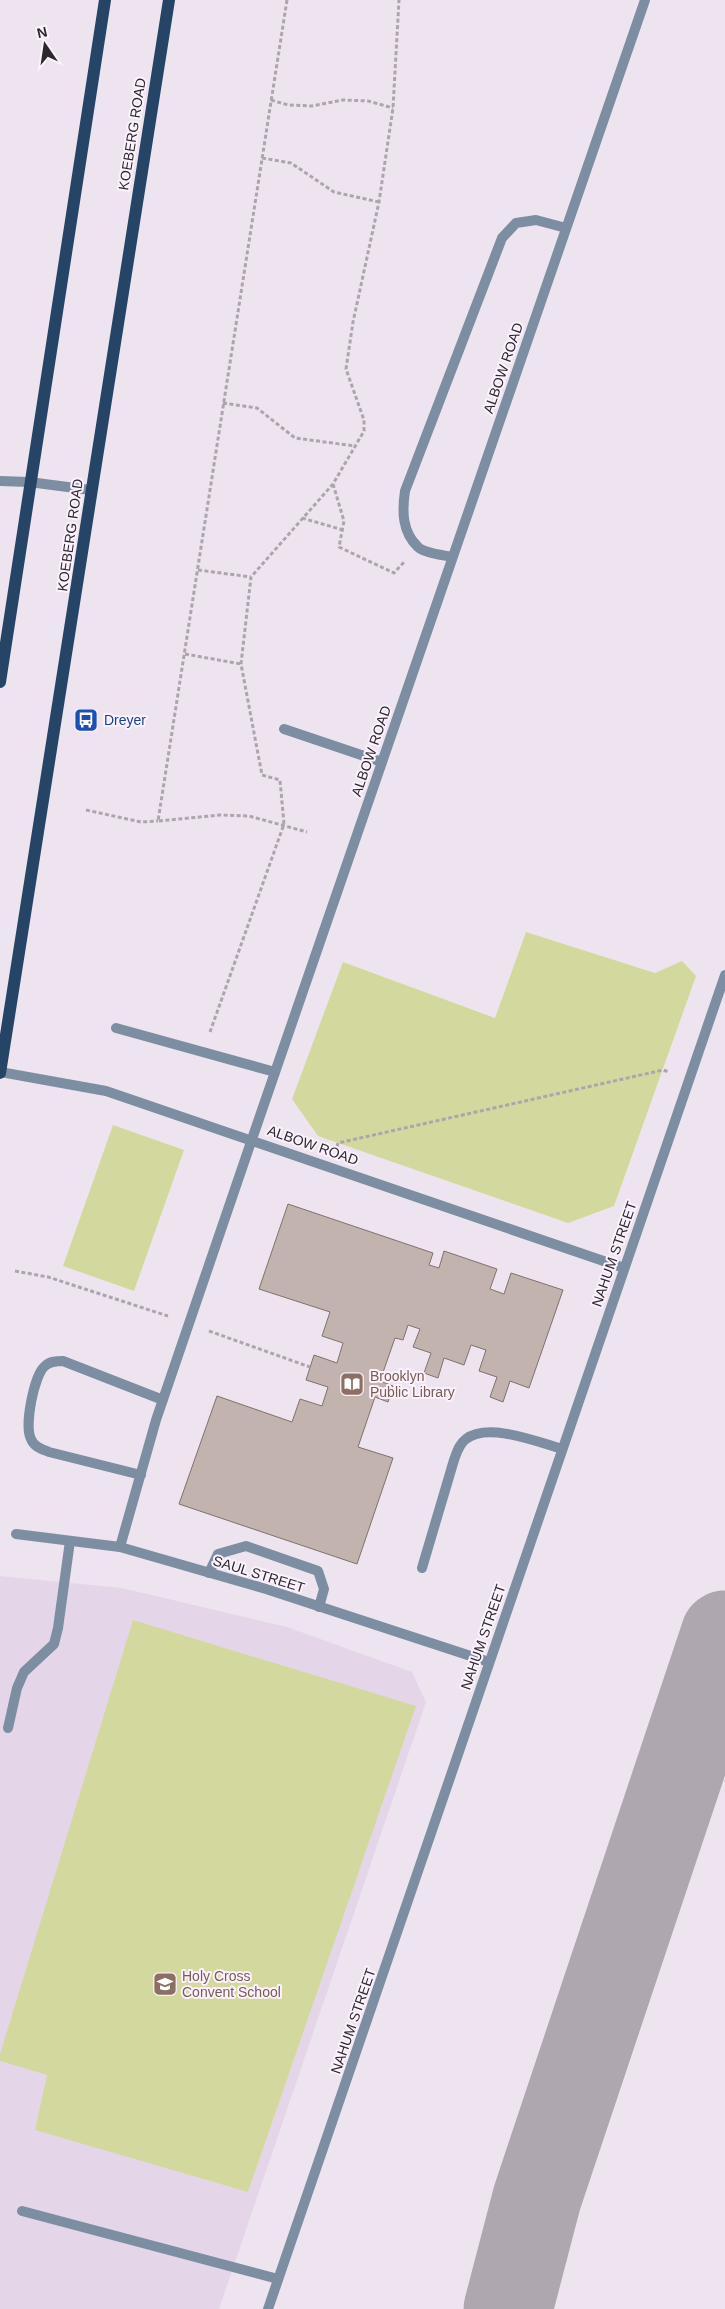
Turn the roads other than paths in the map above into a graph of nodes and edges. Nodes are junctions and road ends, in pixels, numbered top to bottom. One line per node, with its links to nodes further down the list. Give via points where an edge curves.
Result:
1 (105, 0): 6 (main road)
2 (169, 0): 7 (main road, KOEBERG ROAD)
3 (645, 0): 4 (street, ALBOW ROAD)
4 (566, 228): 8 (street, ALBOW ROAD); 8 (street, via 536,220 516,224 502,238 404,492 402,512 407,531 418,548)
5 (0, 481): 6 (street)
6 (29, 482): 7 (street); 9 (main road)
7 (91, 490): 15 (main road, KOEBERG ROAD)
8 (452, 557): 11 (street, ALBOW ROAD)
9 (0, 682)
10 (284, 729): 11 (street)
11 (382, 762): 14 (street, ALBOW ROAD)
12 (725, 975): 17 (street, NAHUM STREET)
13 (116, 1028): 14 (street)
14 (276, 1072): 16 (street, ALBOW ROAD)
15 (0, 1073): 16 (street, via 106,1091)
16 (252, 1139): 17 (street, ALBOW ROAD); 18 (street)
17 (624, 1268): 19 (street, NAHUM STREET)
18 (163, 1400): 20 (street); 20 (street, via 63,1361 54,1361 39,1374 28,1429 37,1447)
19 (562, 1449): 24 (street, via 492,1433 479,1433 467,1439 460,1445 454,1460); 27 (street, NAHUM STREET)
20 (141, 1474): 23 (street)
21 (16, 1534): 22 (street, SAUL STREET)
22 (70, 1541): 23 (street, SAUL STREET); 28 (street, via 54,1644 24,1672)
23 (120, 1547): 25 (street, SAUL STREET)
24 (422, 1568)
25 (209, 1573): 26 (street, SAUL STREET); 26 (street, via 218,1554 246,1546 318,1571 324,1589)
26 (319, 1606): 27 (street, SAUL STREET)
27 (489, 1662): 30 (street, NAHUM STREET)
28 (8, 1728)
29 (22, 2211): 30 (street)
30 (278, 2279): 31 (street, NAHUM STREET)
31 (268, 2309)

